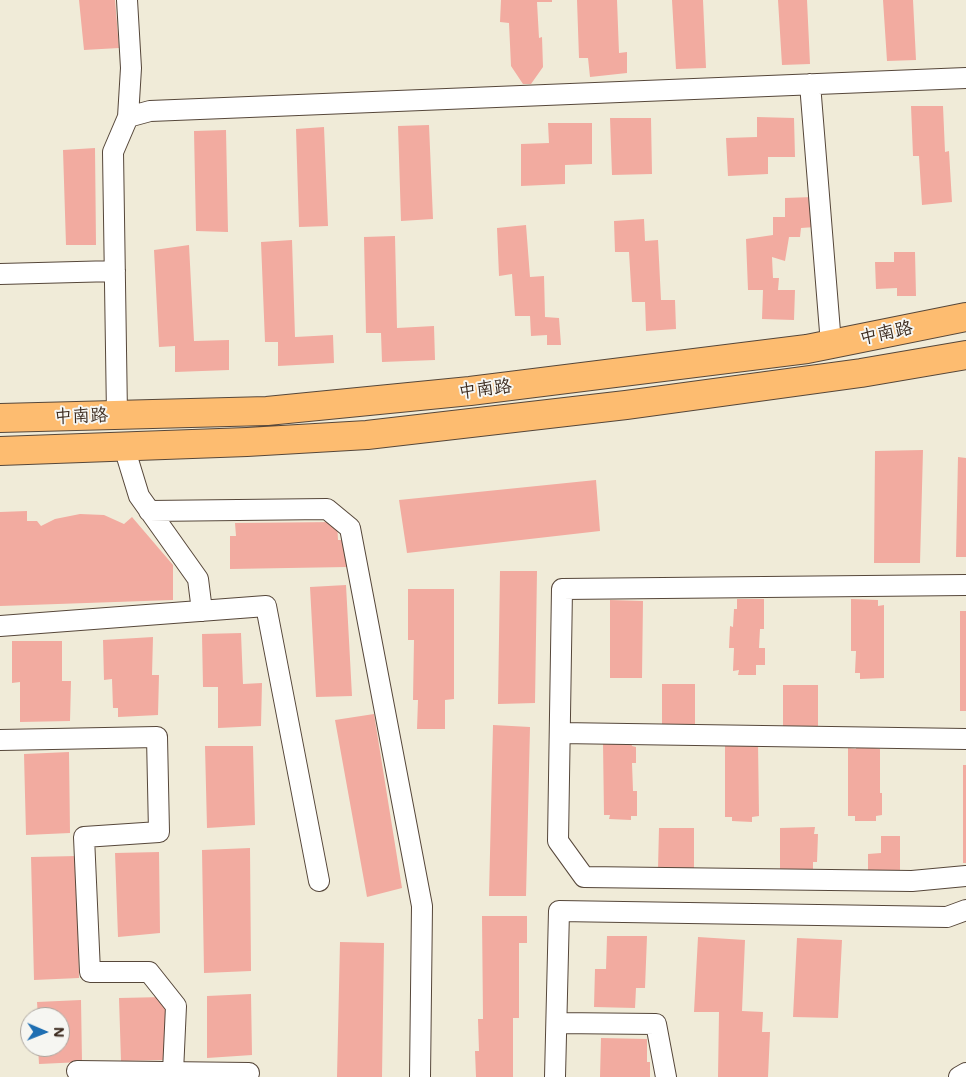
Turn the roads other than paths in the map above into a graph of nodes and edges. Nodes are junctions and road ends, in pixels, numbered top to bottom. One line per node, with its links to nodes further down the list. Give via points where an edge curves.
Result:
1 (127, 0): 4 (street, via 131,68)
2 (966, 78): 3 (street)
3 (810, 84): 4 (street, via 160,110); 8 (street)
4 (128, 117): 5 (street, via 113,152)
5 (115, 271): 6 (street); 10 (street)
6 (0, 274)
7 (966, 317): 8 (main road, 中南路)
8 (831, 344): 10 (main road, 中南路, via 470,391 267,411)
9 (966, 355): 12 (main road, via 861,373 626,405 367,435)
10 (117, 415): 11 (main road, 中南路)
11 (0, 418)
12 (124, 446): 13 (main road); 14 (street, via 139,496)
13 (0, 451)
14 (149, 511): 16 (street, via 198,579); 29 (street, via 327,509 350,528 422,906)
15 (966, 585): 18 (street, via 562,589)
16 (202, 611): 17 (street); 22 (street, via 266,606)
17 (0, 626)
18 (560, 733): 19 (street); 21 (street, via 558,842 584,877 912,882)
19 (966, 739)
20 (0, 740): 26 (street, via 157,737 159,832 84,837 90,972 149,972 176,1006)
21 (966, 876)
22 (320, 881)
23 (966, 910): 24 (street, via 947,917 559,912)
24 (557, 1023): 30 (street); 31 (street, via 656,1024)
25 (76, 1071): 26 (street)
26 (173, 1072): 27 (street)
27 (249, 1073)
28 (966, 1073): 32 (street)
29 (420, 1077)
30 (555, 1077)
31 (666, 1077)
32 (959, 1077)

